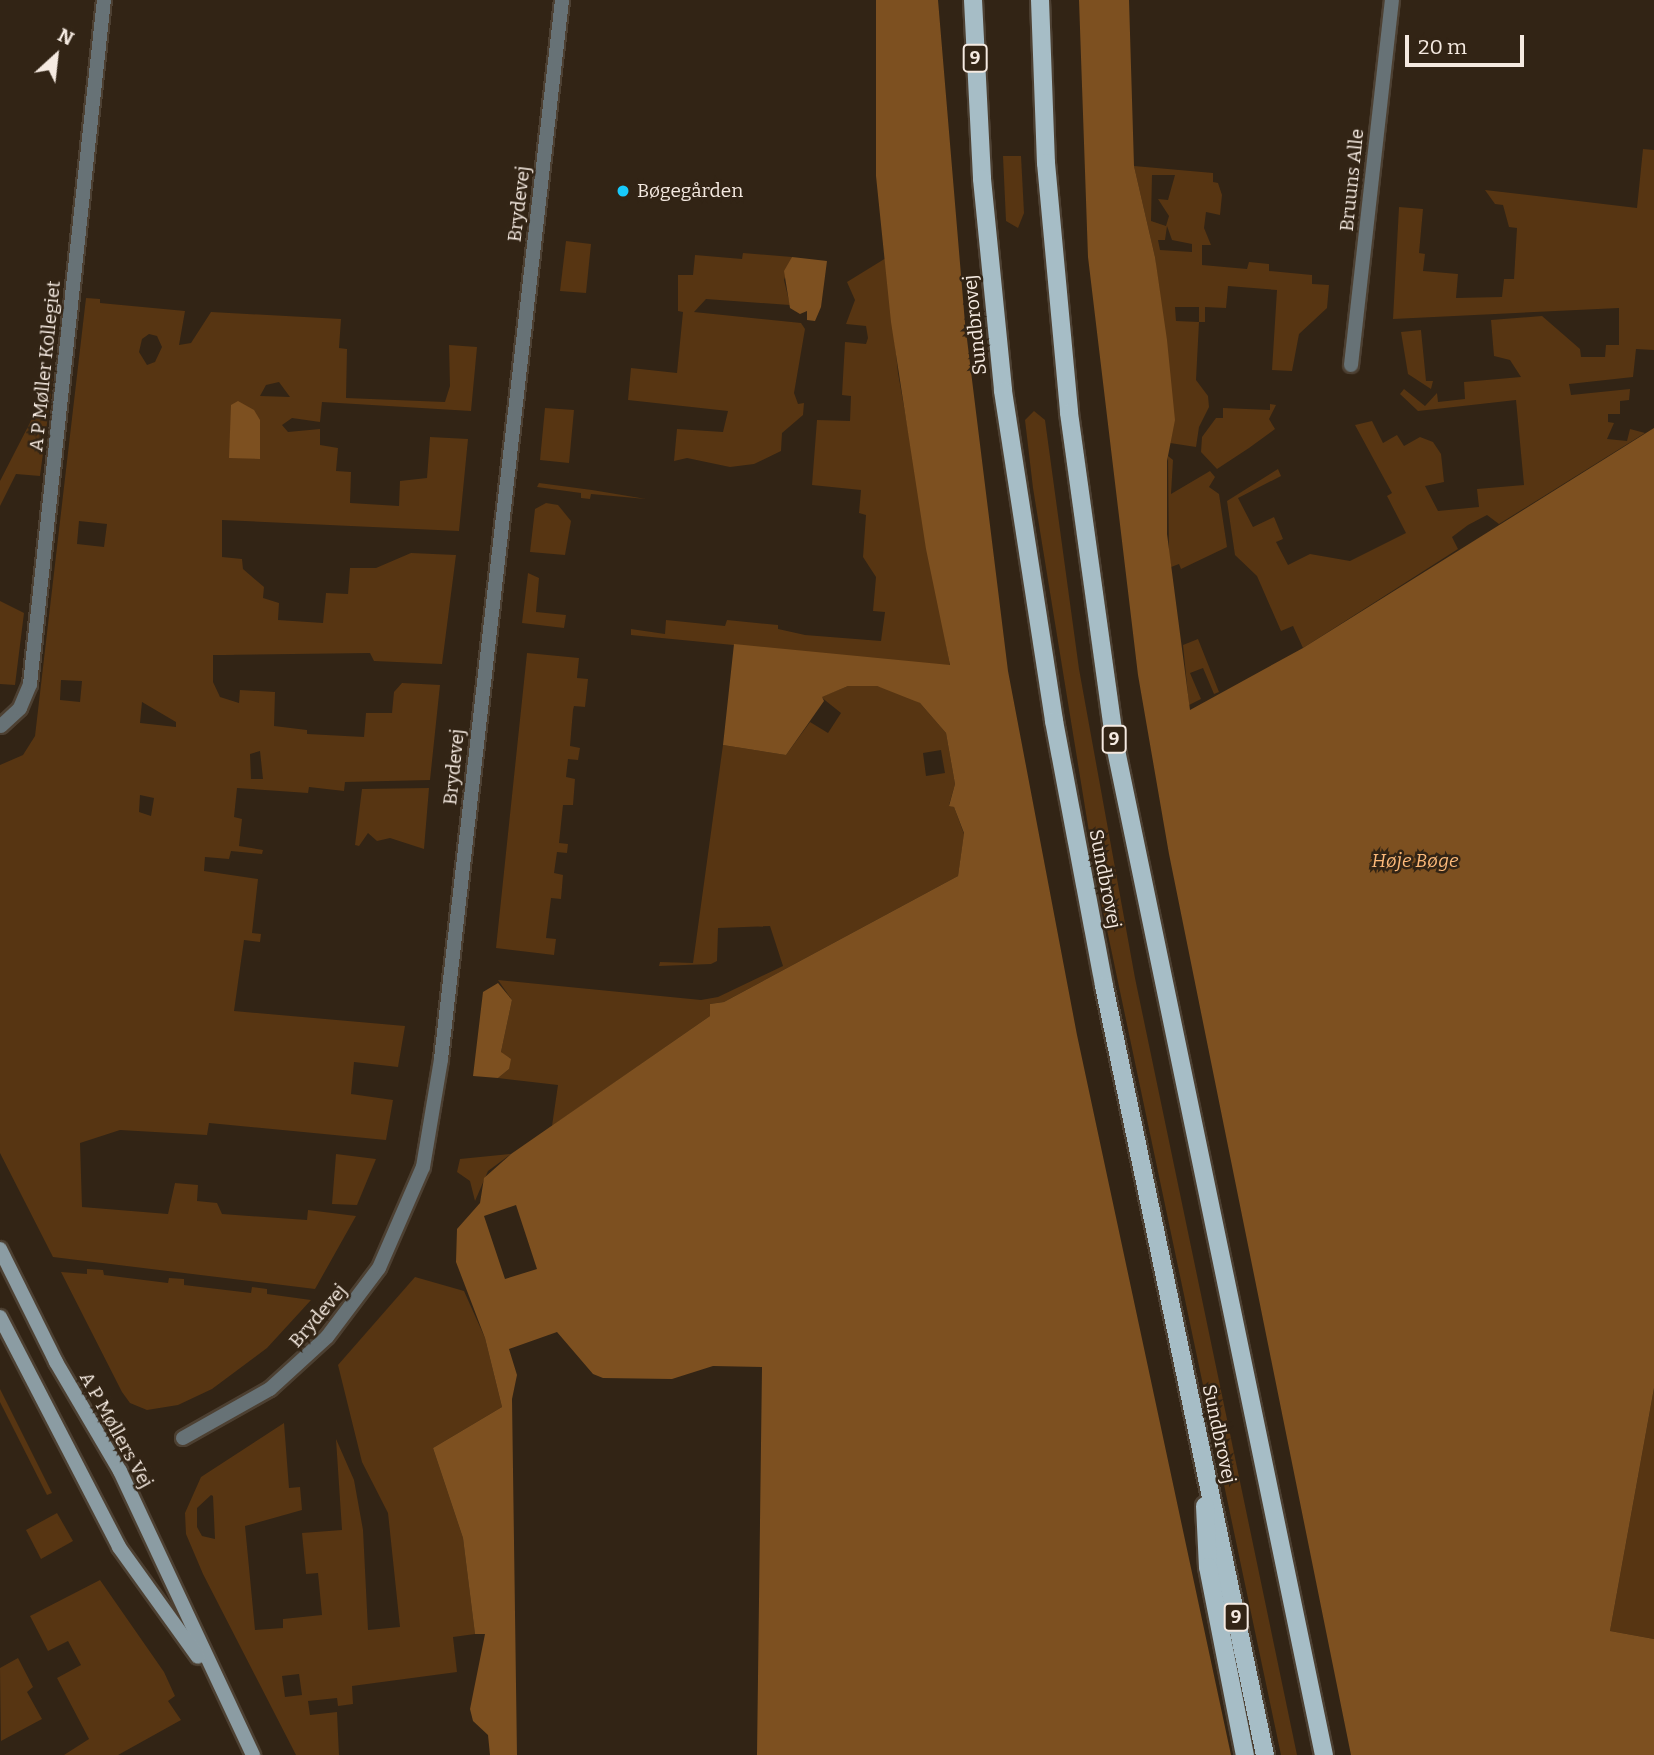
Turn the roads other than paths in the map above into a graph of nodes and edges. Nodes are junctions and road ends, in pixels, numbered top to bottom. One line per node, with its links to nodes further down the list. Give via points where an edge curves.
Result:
1 (104, 0): 7 (street, A P Møller Kollegiet, via 30,684 23,702)
2 (562, 0): 10 (street, Brydevej, via 441,1059 424,1167 379,1268 327,1338 270,1389)
3 (973, 0): 11 (main road, Sundbrovej / 9, via 987,240 1021,523 1104,986)
4 (1040, 0): 16 (main road, Sundbrovej / 9, via 1046,163 1069,413 1116,750)
5 (1392, 0): 6 (street, Bruuns Alle)
6 (1351, 365)
7 (1, 726)
8 (0, 1249): 12 (street, A P Møllers Vej, via 56,1362 120,1471)
9 (0, 1317): 12 (street, A P Møllers Vej, via 119,1547)
10 (183, 1437)
11 (1206, 1479): 14 (main road, via 1208,1567); 15 (main road, Sundbrovej / 9)
12 (210, 1672): 13 (street, A P Møllers Vej)
13 (253, 1755)
14 (1245, 1755)
15 (1265, 1755)
16 (1324, 1755)

